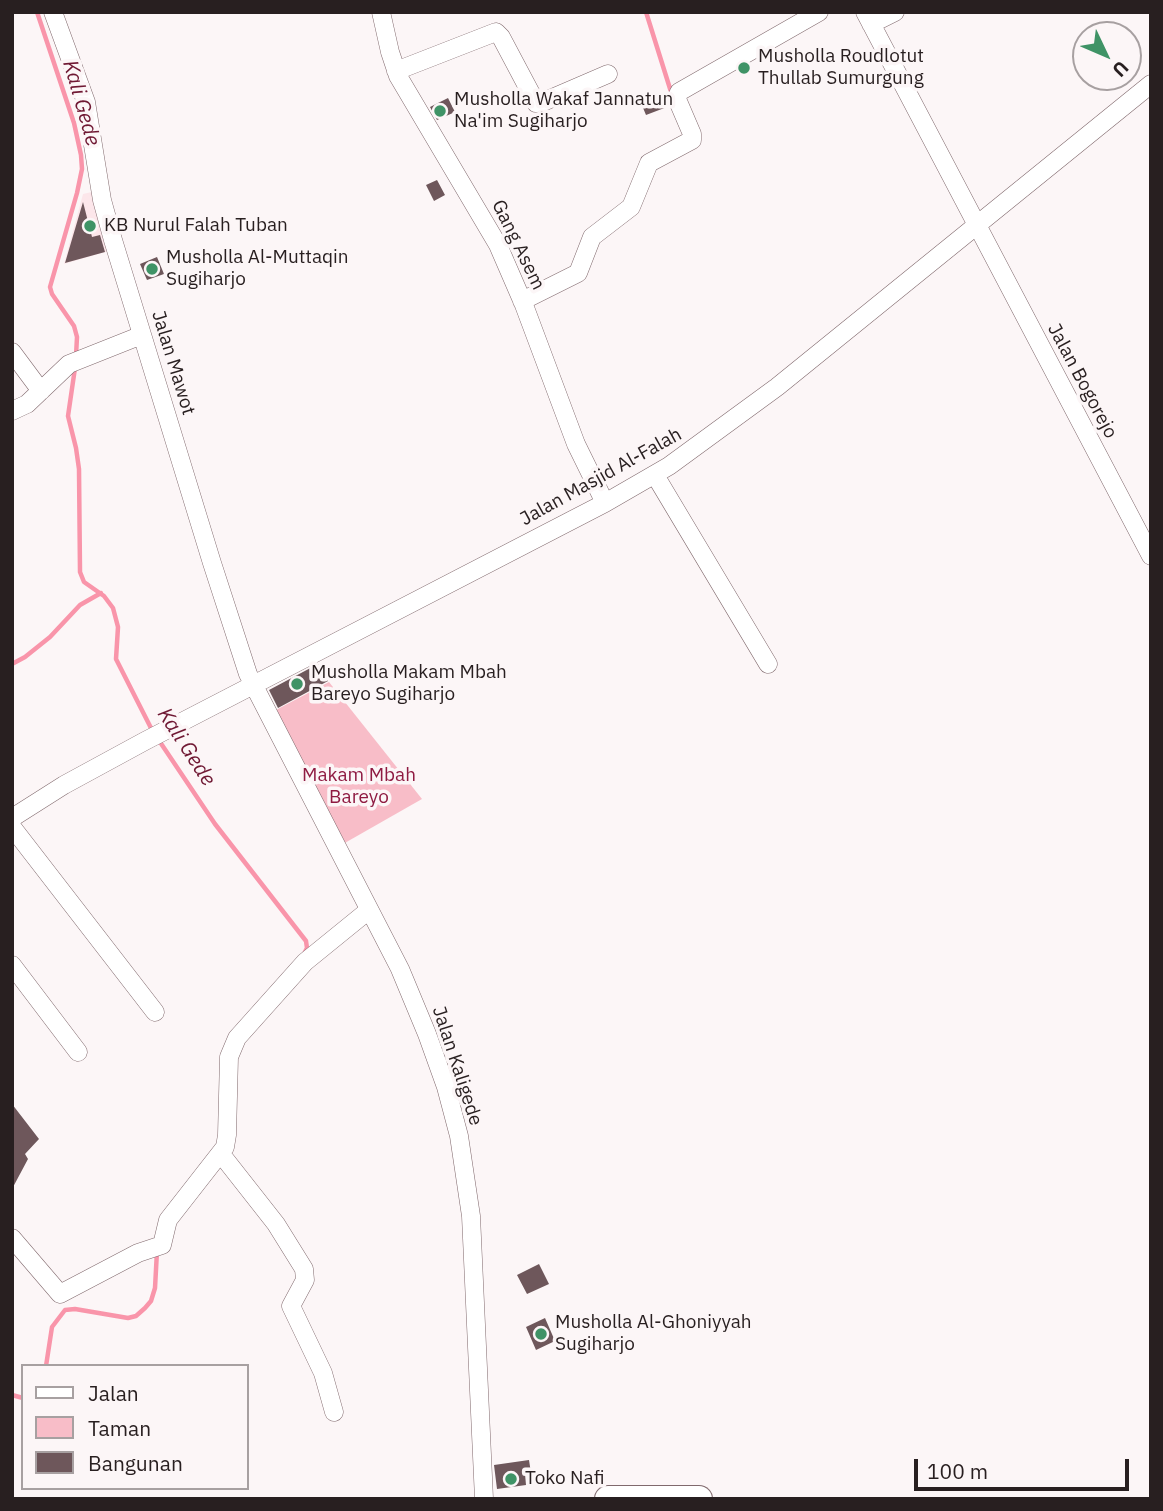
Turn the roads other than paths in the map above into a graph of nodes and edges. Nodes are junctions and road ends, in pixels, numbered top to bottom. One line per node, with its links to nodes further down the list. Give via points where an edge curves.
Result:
1 (53, 12): 11 (street, Jalan Mawot, via 86,103 102,200)
2 (381, 12): 6 (street, Gang Asem)
3 (819, 12): 10 (street, via 678,93 693,138 649,163 631,208 592,237 578,273)
4 (895, 12): 5 (street)
5 (868, 18): 9 (street, Jalan Bogorejo)
6 (396, 71): 7 (street, via 496,32 536,103); 10 (street, Gang Asem, via 489,228)
7 (608, 74)
8 (1151, 84): 9 (street, Jalan Masjid Al-Falah)
9 (976, 227): 15 (street, Jalan Masjid Al-Falah, via 778,387); 17 (street, Jalan Bogorejo)
10 (522, 301): 16 (street, Gang Asem, via 576,444)
11 (142, 335): 13 (street, via 76,360); 19 (street, Jalan Mawot)
12 (12, 352): 13 (street)
13 (41, 391): 14 (street)
14 (12, 411)
15 (655, 475): 16 (street, Jalan Masjid Al-Falah); 18 (street)
16 (605, 503): 19 (street, Jalan Masjid Al-Falah)
17 (1151, 556)
18 (768, 664)
19 (252, 684): 20 (street, Jalan Masjid Al-Falah); 22 (street, Jalan Kaligede)
20 (12, 818)
21 (12, 827): 24 (street)
22 (369, 910): 26 (street, via 305,962 237,1038 229,1058 227,1135); 29 (street, Jalan Kaligede, via 427,1034 458,1136 474,1249)
23 (12, 965): 25 (street)
24 (155, 1012)
25 (78, 1052)
26 (221, 1154): 27 (street, via 168,1220 163,1243 61,1294); 28 (street, via 304,1269 306,1280 291,1306 323,1373)
27 (12, 1238)
28 (334, 1412)
29 (484, 1499)
30 (607, 1499): 31 (highway)
31 (699, 1499)

